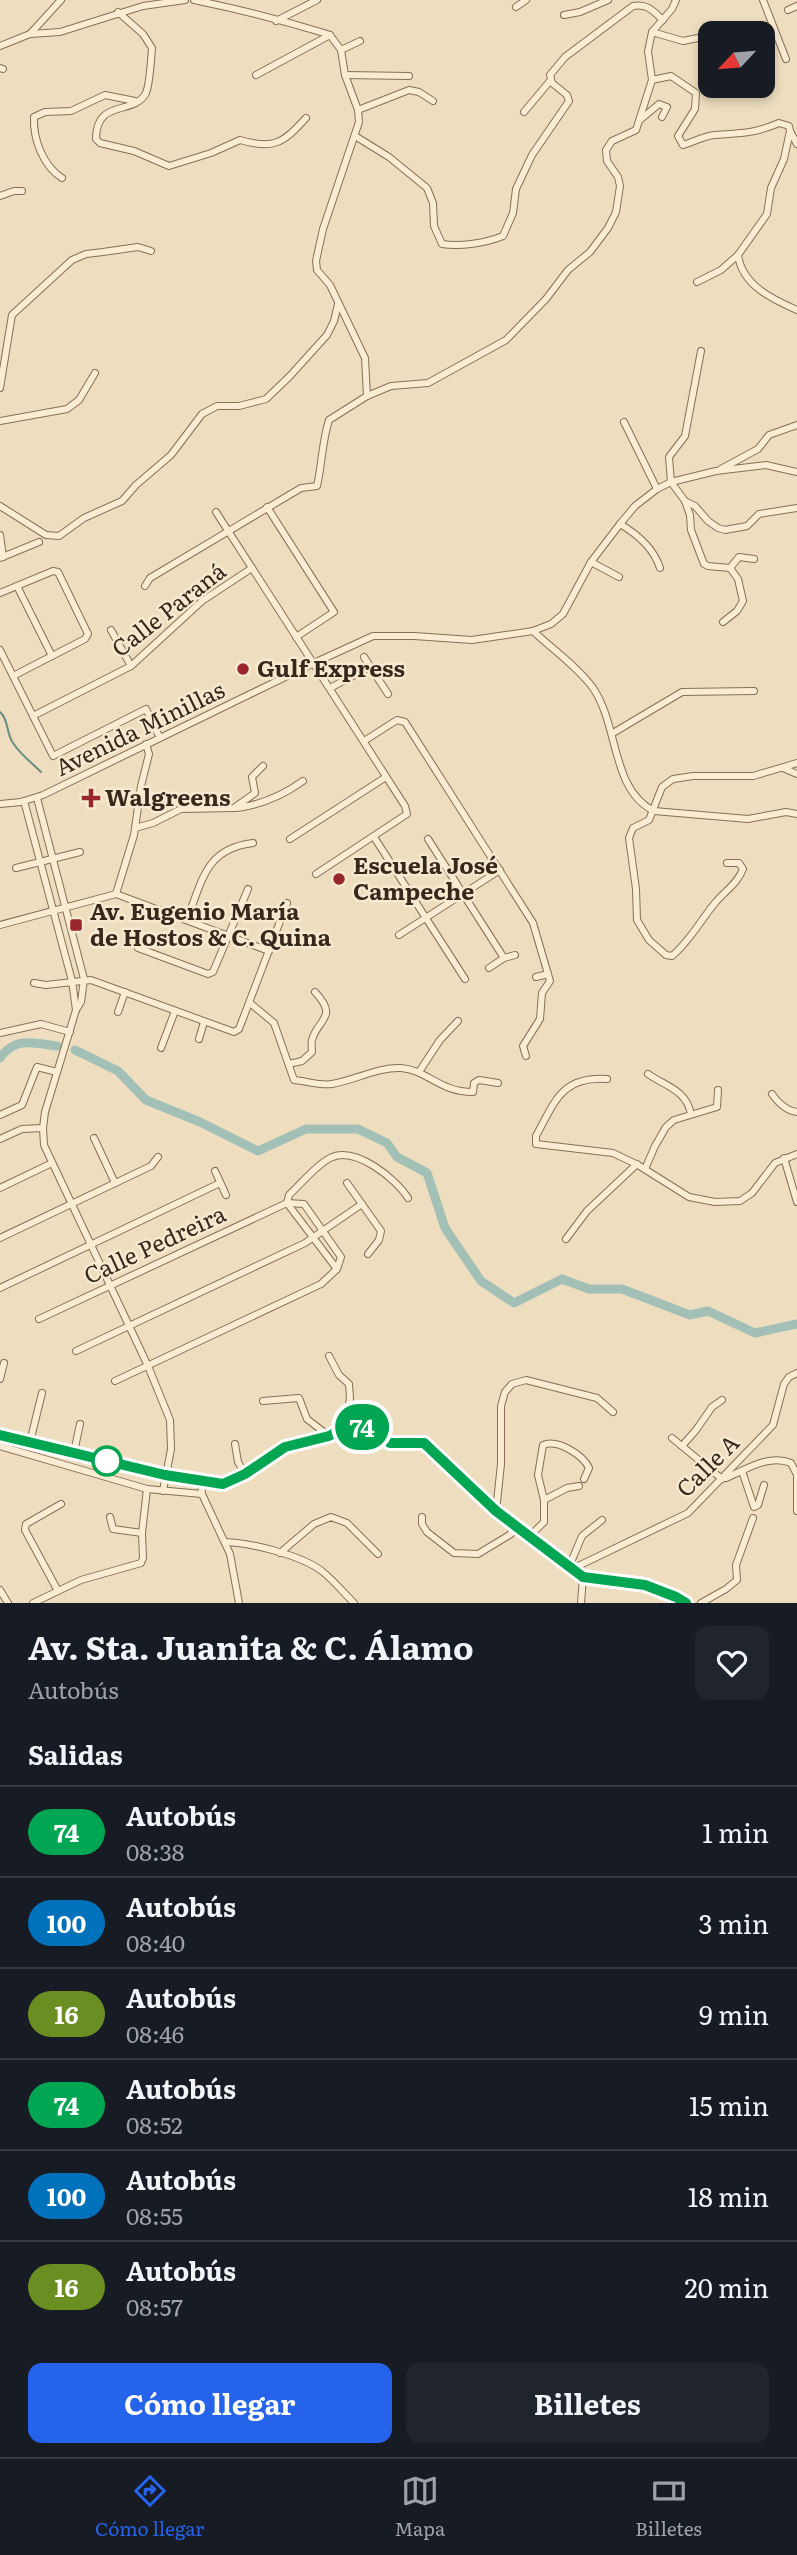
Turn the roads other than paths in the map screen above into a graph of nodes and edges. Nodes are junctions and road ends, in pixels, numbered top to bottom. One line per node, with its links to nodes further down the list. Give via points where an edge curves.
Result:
1 (61, 0): 17 (street)
2 (185, 0): 12 (street)
3 (194, 0): 15 (street)
4 (317, 0): 15 (street)
5 (526, 0): 10 (street)
6 (608, 0): 13 (street)
7 (676, 0): 14 (street)
8 (764, 0): 23 (street)
9 (797, 6): 11 (street)
10 (516, 7)
11 (788, 10)
12 (118, 12): 17 (street, via 60,32); 30 (street, via 152,48 146,93)
13 (564, 15)
14 (663, 20): 16 (street); 27 (street, via 648,7 633,6 565,57)
15 (276, 21): 18 (street)
16 (652, 32): 19 (street, via 683,41); 28 (street, via 648,51)
17 (30, 34): 21 (street)
18 (330, 35): 22 (street); 24 (street)
19 (698, 38)
20 (360, 41): 22 (street)
21 (0, 46)
22 (341, 50): 25 (street)
23 (786, 59)
24 (256, 75)
25 (345, 75): 26 (street); 31 (street)
26 (409, 76)
27 (550, 80): 32 (street); 37 (street, via 569,100 532,155 516,189 513,213 503,236 489,242 442,244 427,188)
28 (652, 80): 35 (street); 36 (street, via 671,76 696,93 695,109 678,136 683,145 712,135 760,131 779,123)
29 (433, 101): 31 (street, via 409,90)
30 (137, 102): 34 (street, via 101,118 96,139 169,166 240,140 259,146 278,143); 39 (street, via 104,95 72,111 34,117 45,161)
31 (358, 110): 37 (street)
32 (524, 112)
33 (662, 117): 35 (street, via 667,107 659,104)
34 (306, 118)
35 (640, 120): 50 (street, via 636,130 612,141 606,150 620,186 608,228 524,322 506,340 428,383 391,386)
36 (790, 131): 38 (street); 43 (street, via 767,214)
37 (355, 136): 45 (street, via 316,261)
38 (797, 144)
39 (62, 178)
40 (22, 191): 41 (street)
41 (0, 196)
42 (150, 251): 49 (street, via 138,247 86,254 72,261 12,315)
43 (738, 255): 44 (street); 46 (street, via 749,279 769,297)
44 (697, 282)
45 (338, 304): 50 (street, via 365,358); 59 (street, via 327,335 266,399 217,406 202,414 172,455 122,501 84,518 59,536 46,535)
46 (797, 310)
47 (701, 351): 56 (street, via 685,436 669,457)
48 (95, 373): 51 (street, via 79,400 67,409)
49 (0, 388)
50 (367, 396): 60 (street, via 329,420 317,486 301,488)
51 (0, 421)
52 (624, 422): 57 (street)
53 (797, 425): 54 (street, via 769,435 758,449)
54 (716, 471): 55 (street, Avenida Minillas, via 766,465); 56 (street, Avenida Minillas)
55 (797, 472)
56 (671, 482): 57 (street, Avenida Minillas); 58 (street)
57 (657, 489): 64 (street, Avenida Minillas)
58 (685, 501): 61 (street, via 725,530 747,526 759,514); 73 (street, via 704,564)
59 (1, 507): 63 (street)
60 (267, 507): 65 (street); 81 (street, via 334,611)
61 (797, 508)
62 (216, 512): 65 (street)
63 (0, 517)
64 (620, 524): 70 (street, Avenida Minillas); 72 (street, via 657,557)
65 (228, 530): 71 (street); 76 (street, via 150,578)
66 (0, 535): 68 (street)
67 (39, 542): 68 (street)
68 (1, 557)
69 (754, 559): 73 (street, via 739,557)
70 (590, 562): 74 (street); 80 (street, Avenida Minillas, via 563,614)
71 (252, 568): 81 (street); 86 (street, Calle Paraná, via 202,601)
72 (660, 568)
73 (730, 568): 78 (street, via 743,601)
74 (619, 577)
75 (17, 586): 77 (street); 83 (street); 83 (street, via 58,572 88,634)
76 (145, 586)
77 (0, 593)
78 (723, 622)
79 (111, 630): 86 (street)
80 (533, 631): 85 (street, Avenida Minillas, via 472,640 373,636); 93 (street, via 591,685)
81 (296, 636): 85 (street)
82 (0, 650): 88 (street)
83 (52, 656): 88 (street)
84 (364, 657): 87 (street)
85 (314, 663): 89 (street); 94 (street, Avenida Minillas)
86 (131, 666): 92 (street, Calle Paraná)
87 (370, 667): 89 (street); 91 (street)
88 (13, 676): 92 (street)
89 (330, 688): 95 (street)
90 (754, 691): 93 (street, via 682,692)
91 (388, 694)
92 (33, 716): 94 (street, via 53,756 146,709)
93 (613, 733): 107 (street, via 622,776 634,795)
94 (160, 738): 96 (street, Avenida Minillas)
95 (364, 741): 101 (street); 119 (street, via 397,720 405,722)
96 (146, 744): 103 (street, Avenida Minillas); 109 (street, via 149,754)
97 (797, 763): 99 (street)
98 (262, 766): 106 (street, via 252,777 255,793)
99 (783, 768): 100 (street); 107 (street, via 752,776 673,779 662,787)
100 (797, 774)
101 (386, 777): 110 (street, via 407,814); 111 (street)
102 (303, 781): 106 (street, via 258,805)
103 (37, 798): 104 (street, Avenida Minillas); 115 (street)
104 (24, 801): 105 (street, Avenida Minillas); 116 (street)
105 (0, 804)
106 (234, 808): 109 (street, via 181,808)
107 (654, 811): 108 (street, via 748,819); 117 (street, via 649,820 633,828 629,838 637,920 649,940 666,955 672,956 682,947 740,877 743,869 739,863)
108 (797, 814)
109 (135, 828): 122 (street)
110 (374, 837): 120 (street); 127 (street)
111 (290, 839)
112 (428, 839): 123 (street)
113 (253, 843): 128 (street, via 232,846 210,863)
114 (80, 852): 115 (street)
115 (53, 859): 116 (street); 125 (street)
116 (41, 862): 118 (street); 126 (street)
117 (727, 863)
118 (16, 868)
119 (500, 870): 123 (street); 137 (street, via 533,923)
120 (316, 874)
121 (248, 889): 130 (street)
122 (116, 894): 125 (street); 128 (street)
123 (463, 894): 127 (street); 135 (street)
124 (287, 903): 133 (street)
125 (66, 906): 126 (street); 139 (street)
126 (54, 910): 129 (street); 141 (street)
127 (426, 918): 131 (street); 140 (street)
128 (187, 919): 130 (street)
129 (0, 925)
130 (228, 935): 132 (street, via 214,972 208,974); 133 (street)
131 (399, 935)
132 (138, 948)
133 (269, 951): 145 (street)
134 (515, 955): 135 (street)
135 (504, 958): 136 (street)
136 (489, 968)
137 (548, 974): 138 (street); 155 (street, via 540,1019 523,1046)
138 (536, 977)
139 (84, 979): 141 (street); 143 (street); 146 (street)
140 (465, 979)
141 (72, 981): 142 (street); 146 (street)
142 (34, 983)
143 (124, 992): 147 (street); 148 (street)
144 (315, 992): 156 (street, via 325,1006 324,1022 312,1040 312,1052 303,1061)
145 (250, 1003): 150 (street, via 239,1030); 156 (street, via 274,1023)
146 (76, 1010): 151 (street)
147 (175, 1011): 150 (street); 154 (street)
148 (118, 1012)
149 (458, 1021): 158 (street)
150 (204, 1022): 153 (street)
151 (70, 1032): 152 (street, via 41,1024); 157 (street)
152 (0, 1033)
153 (199, 1039)
154 (161, 1048)
155 (526, 1056)
156 (289, 1064): 158 (street, via 294,1080 329,1085 390,1069)
157 (57, 1072): 166 (street, via 37,1068 22,1105); 167 (street)
158 (419, 1072): 161 (street, via 452,1090 472,1091 480,1080)
159 (648, 1074): 165 (street, via 684,1096)
160 (607, 1079): 174 (street, via 590,1078 563,1090 536,1136 536,1144 613,1153)
161 (498, 1083)
162 (718, 1090): 165 (street, via 717,1107)
163 (772, 1094): 164 (street)
164 (797, 1112)
165 (691, 1114): 175 (street, via 666,1127)
166 (0, 1115)
167 (43, 1128): 169 (street, via 22,1129); 173 (street)
168 (94, 1138): 177 (street)
169 (0, 1139)
170 (797, 1154): 172 (street)
171 (158, 1157): 177 (street, via 151,1166)
172 (784, 1158): 175 (street, via 740,1201 688,1197); 183 (street)
173 (52, 1163): 180 (street); 185 (street)
174 (637, 1164): 175 (street); 190 (street, via 587,1211)
175 (645, 1169)
176 (215, 1171): 178 (street)
177 (115, 1183): 185 (street)
178 (220, 1183): 181 (street); 191 (street)
179 (347, 1183): 186 (street)
180 (0, 1188)
181 (226, 1195)
182 (408, 1198): 184 (street, via 400,1186 365,1161 348,1155 331,1158 289,1195)
183 (797, 1202)
184 (287, 1203): 187 (street, via 304,1204); 189 (street); 194 (street, Calle Pedreira)
185 (71, 1204): 188 (street); 191 (street)
186 (362, 1204): 187 (street); 192 (street, via 381,1231)
187 (325, 1230): 189 (street); 193 (street, via 341,1256)
188 (0, 1238)
189 (314, 1238): 193 (street); 197 (street)
190 (566, 1239)
191 (91, 1245): 194 (street); 195 (street)
192 (368, 1254)
193 (337, 1269): 201 (street, via 321,1284)
194 (110, 1285): 196 (street, Calle Pedreira); 197 (street)
195 (0, 1288)
196 (38, 1319)
197 (129, 1326): 198 (street); 201 (street)
198 (76, 1351)
199 (329, 1356): 210 (street, via 349,1384)
200 (4, 1363): 203 (street)
201 (148, 1366): 204 (street); 221 (street, via 170,1420 171,1449)
202 (797, 1373): 223 (street, Calle A, via 784,1384 773,1425)
203 (0, 1379)
204 (115, 1381)
205 (42, 1393): 214 (street)
206 (722, 1400): 217 (street)
207 (263, 1401): 212 (street, via 299,1398 307,1419)
208 (612, 1412): 232 (street, via 597,1398 526,1380 512,1384 500,1406)
209 (80, 1424): 218 (street)
210 (345, 1427): 212 (street); 232 (street, via 366,1428 390,1443 424,1443)
211 (0, 1435): 214 (street)
212 (329, 1436): 220 (street, via 285,1447)
213 (672, 1438): 217 (street)
214 (30, 1442): 218 (street)
215 (235, 1444): 220 (street, via 237,1462)
216 (0, 1446): 227 (street)
217 (682, 1446): 223 (street)
218 (74, 1452): 221 (street)
219 (742, 1471): 223 (street); 225 (street, via 754,1507); 233 (street, via 769,1460 791,1463 797,1475)
220 (245, 1474): 224 (street, via 223,1484)
221 (165, 1475): 224 (street); 228 (street)
222 (584, 1479): 230 (street, via 589,1468 585,1460 558,1444 543,1445 538,1475)
223 (721, 1480): 244 (street, Calle A, via 688,1513)
224 (201, 1482): 229 (street)
225 (764, 1485)
226 (579, 1486): 230 (street)
227 (147, 1489): 228 (street); 239 (street)
228 (163, 1491): 229 (street)
229 (202, 1494): 241 (street)
230 (544, 1500): 240 (street, via 544,1522)
231 (61, 1504): 247 (street, via 26,1524 25,1530)
232 (496, 1511): 238 (street)
233 (797, 1511)
234 (110, 1517): 239 (street, via 113,1529)
235 (422, 1517): 238 (street, via 428,1532 454,1553 478,1553 511,1534)
236 (753, 1518): 254 (street, via 736,1565 737,1580)
237 (602, 1520): 244 (street, via 582,1536)
238 (513, 1524): 240 (street)
239 (142, 1533): 247 (street, via 141,1563)
240 (530, 1536): 244 (street)
241 (225, 1542): 242 (street, via 250,1543); 250 (street)
242 (280, 1553): 243 (street, via 314,1524 331,1517 347,1523); 251 (street, via 322,1571)
243 (378, 1555)
244 (570, 1568): 245 (street)
245 (583, 1577): 252 (street); 253 (street, via 645,1585)
246 (0, 1590): 248 (street)
247 (58, 1591): 249 (street)
248 (8, 1603)
249 (33, 1603)
250 (239, 1603)
251 (354, 1603)
252 (581, 1603)
253 (686, 1603)
254 (701, 1603)

